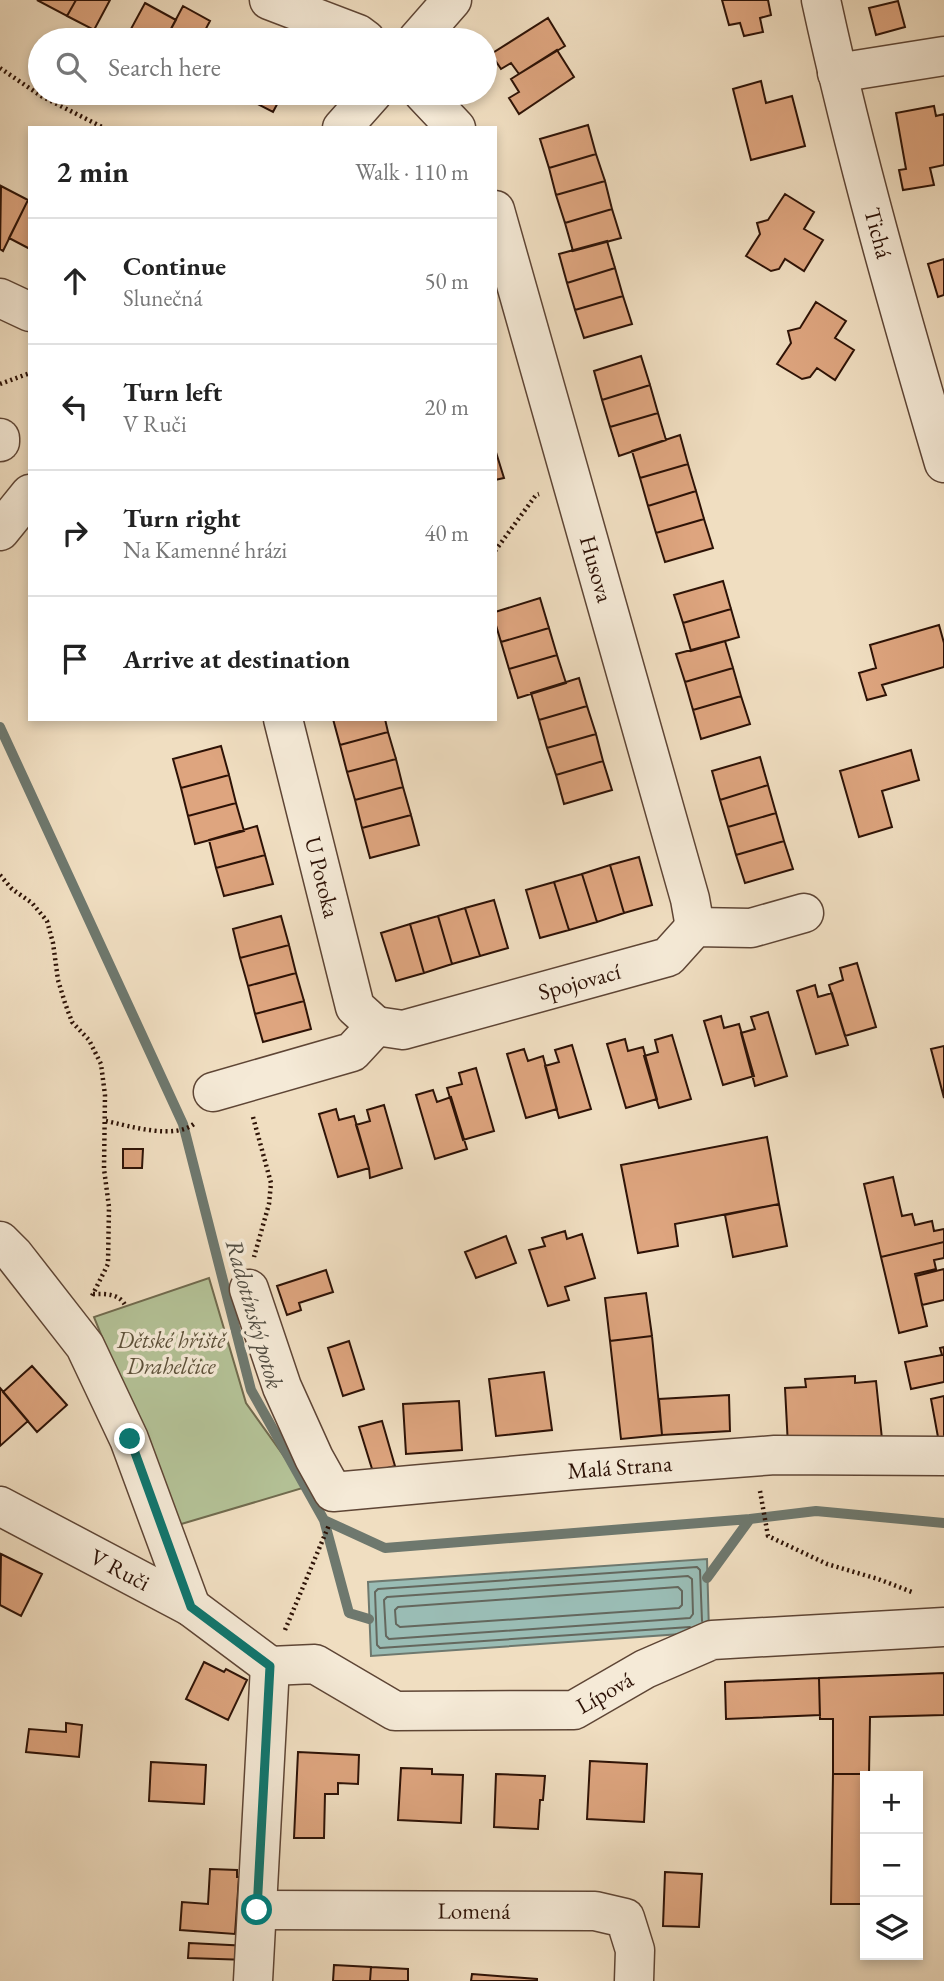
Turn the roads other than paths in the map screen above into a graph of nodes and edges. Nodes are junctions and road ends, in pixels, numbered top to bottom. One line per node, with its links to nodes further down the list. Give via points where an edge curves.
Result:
1 (269, 0): 3 (street)
2 (821, 0): 5 (street, Tichá)
3 (339, 28)
4 (944, 56): 5 (street)
5 (837, 73): 13 (street, Tichá)
6 (362, 105): 8 (street)
7 (434, 105): 9 (street)
8 (344, 126)
9 (454, 126)
10 (497, 217): 18 (street, Husova)
11 (0, 298): 12 (street)
12 (28, 311)
13 (944, 463)
14 (28, 496): 15 (street)
15 (0, 531)
16 (284, 721): 19 (street, U Potoka)
17 (804, 913): 18 (street, via 751,928)
18 (695, 927): 19 (street, Spojovací, via 668,957)
19 (364, 1039): 20 (street, Spojovací)
20 (229, 1088)
21 (0, 1241): 25 (street, via 85,1346 130,1439)
22 (249, 1289): 23 (street, Malá Strana, via 282,1387 333,1492 775,1455)
23 (944, 1456)
24 (0, 1506): 25 (street, V Ruči)
25 (191, 1607): 27 (street, V Ruči)
26 (933, 1612): 27 (street, Lípová, via 712,1640 645,1669 574,1710 396,1711 315,1664)
27 (270, 1666): 28 (street)
28 (257, 1910): 29 (street); 30 (street, Lomená, via 595,1911 625,1918 635,1950)
29 (253, 1981)
30 (634, 1981)

